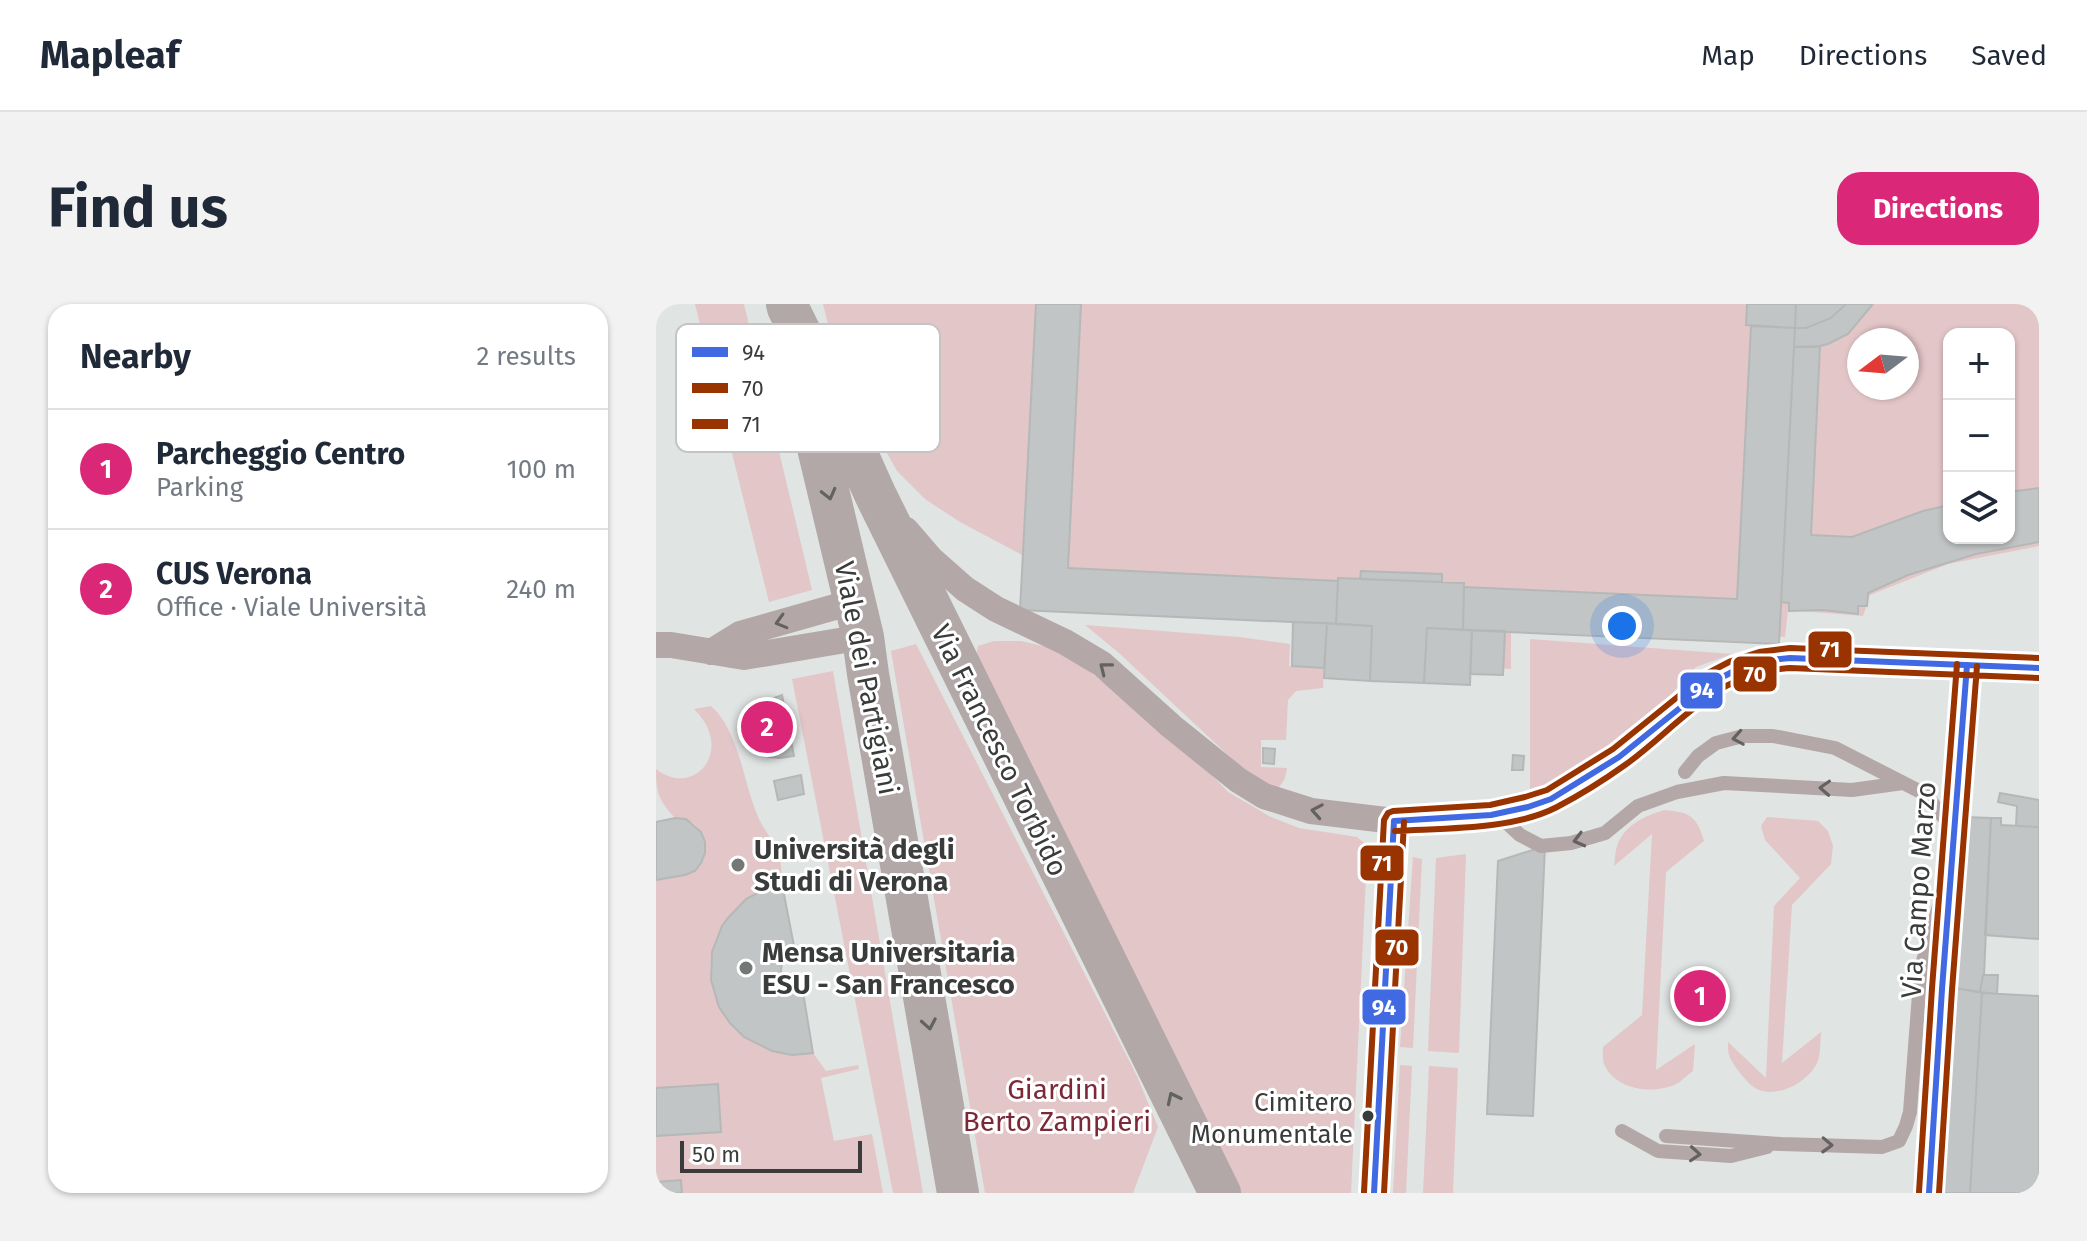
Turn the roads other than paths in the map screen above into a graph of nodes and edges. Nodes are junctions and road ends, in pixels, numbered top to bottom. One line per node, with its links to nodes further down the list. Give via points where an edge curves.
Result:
1 (787, 306): 2 (main road, Via Francesco Torbido)
2 (796, 324)
3 (819, 452): 6 (main road, Viale dei Partigiani, one-way to 6)
4 (856, 452): 5 (main road, Via Francesco Torbido)
5 (875, 494): 14 (street, one-way to 5, via 1311,811 1264,796 1238,780 1102,664 965,589 931,559); 21 (main road, Via Francesco Torbido, one-way to 5)
6 (860, 619): 8 (street, one-way to 8, via 740,634); 8 (street, via 744,657); 20 (main road, Viale dei Partigiani, one-way to 20)
7 (656, 645): 8 (street)
8 (711, 652)
9 (1967, 665): 10 (street); 13 (street, via 1762,661 1711,683 1619,757 1551,799); 15 (street, Via Campo Marzo)
10 (2039, 668)
11 (1685, 772): 12 (lane, one-way to 11, via 1835,748 1773,736 1716,743)
12 (1903, 783): 13 (lane, one-way to 13, via 1852,790 1724,783 1638,806 1605,833 1541,846 1520,835); 15 (lane, via 1925,794)
13 (1503, 813): 14 (street)
14 (1394, 821): 22 (street)
15 (1954, 830): 16 (street, Via Campo Marzo)
16 (1951, 864): 19 (lane, one-way to 16, via 1882,1147 1899,1141 1910,1112 1921,968); 23 (street, Via Campo Marzo)
17 (1622, 1131): 19 (lane, one-way to 19, via 1658,1151 1731,1156)
18 (1666, 1136): 19 (lane)
19 (1781, 1144)
20 (958, 1193)
21 (1220, 1193)
22 (1374, 1193)
23 (1929, 1193)

